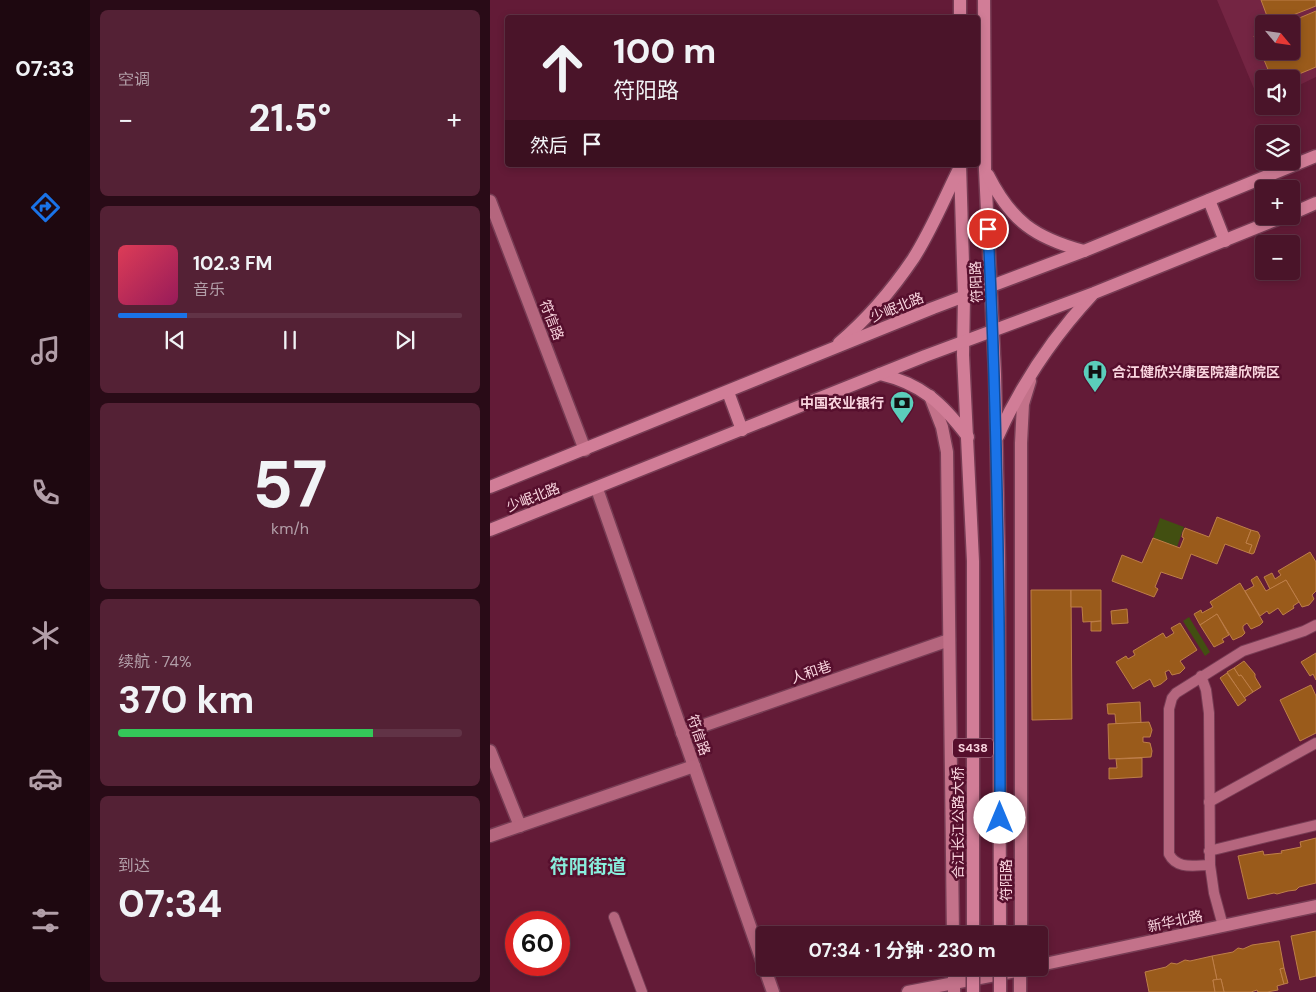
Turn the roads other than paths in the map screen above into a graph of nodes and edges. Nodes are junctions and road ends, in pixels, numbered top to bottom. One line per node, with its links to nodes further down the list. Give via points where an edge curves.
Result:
1 (960, 0): 3 (main road)
2 (984, 0): 7 (main road, 符阳路 / S438)
3 (960, 15)
4 (1316, 156): 8 (main road, 少岷北路)
5 (960, 167): 17 (main road, 符阳路 / S438)
6 (960, 167): 20 (main road, via 913,258 872,312)
7 (986, 170): 14 (main road, via 998,195 1022,222 1059,244); 15 (main road, 符阳路 / S438)
8 (1209, 200): 13 (main road); 14 (main road, 少岷北路)
9 (490, 201): 28 (street, 符信路)
10 (1316, 203): 11 (main road)
11 (1300, 210)
12 (1263, 225): 13 (main road, 少岷北路)
13 (1225, 241): 16 (main road, 少岷北路)
14 (1084, 251): 15 (main road, 少岷北路)
15 (991, 286): 17 (main road, 少岷北路); 18 (main road, 符阳路 / S438)
16 (1094, 293): 18 (main road, 少岷北路); 22 (main road, via 1058,336)
17 (964, 296): 19 (main road, 符阳路 / S438); 20 (main road, 少岷北路)
18 (993, 330): 19 (main road, 少岷北路); 27 (main road, 符阳路 / S438)
19 (963, 342): 21 (main road, 少岷北路); 26 (main road, 符阳路 / S438)
20 (832, 349): 23 (main road, 少岷北路)
21 (880, 374): 24 (main road, via 901,379); 25 (main road, 少岷北路)
22 (1032, 376): 27 (main road); 51 (street, 符阳路, via 1023,404 1021,443)
23 (728, 392): 25 (main road); 28 (main road, 少岷北路)
24 (930, 396): 26 (main road); 34 (street, via 947,452)
25 (742, 430): 30 (main road, 少岷北路)
26 (968, 437): 32 (main road, 符阳路 / S438)
27 (996, 440): 50 (main road, 符阳路 / S438)
28 (585, 450): 29 (main road, 少岷北路)
29 (490, 488)
30 (597, 489): 31 (main road, 少岷北路); 36 (street, 符信路)
31 (490, 530)
32 (973, 562): 49 (main road, 合江长江公路大桥 / S438)
33 (1316, 625): 35 (lane, via 1243,651)
34 (949, 640): 36 (street, 人和巷); 48 (street)
35 (1201, 676): 40 (lane, via 1209,713); 45 (lane, via 1176,693 1169,709 1168,849 1177,864)
36 (682, 733): 39 (street, 符信路)
37 (1316, 743): 40 (lane)
38 (490, 752): 42 (street)
39 (694, 766): 42 (street); 60 (street, 符信路)
40 (1209, 802): 44 (lane)
41 (1316, 825): 44 (lane)
42 (520, 826): 43 (street)
43 (490, 836)
44 (1209, 851): 45 (lane)
45 (1210, 865): 52 (lane)
46 (1316, 906): 52 (street, 新华北路)
47 (614, 917): 59 (lane)
48 (953, 926)
49 (973, 926)
50 (1000, 926)
51 (1021, 926)
52 (1223, 926): 53 (street, 新华北路)
53 (1048, 964)
54 (973, 976): 62 (main road, bridge)
55 (995, 976): 58 (street)
56 (1000, 976): 63 (main road, bridge)
57 (1023, 976): 64 (street)
58 (954, 987): 61 (street)
59 (642, 992)
60 (773, 992)
61 (908, 992)
62 (974, 992)
63 (1000, 992)
64 (1020, 992)

